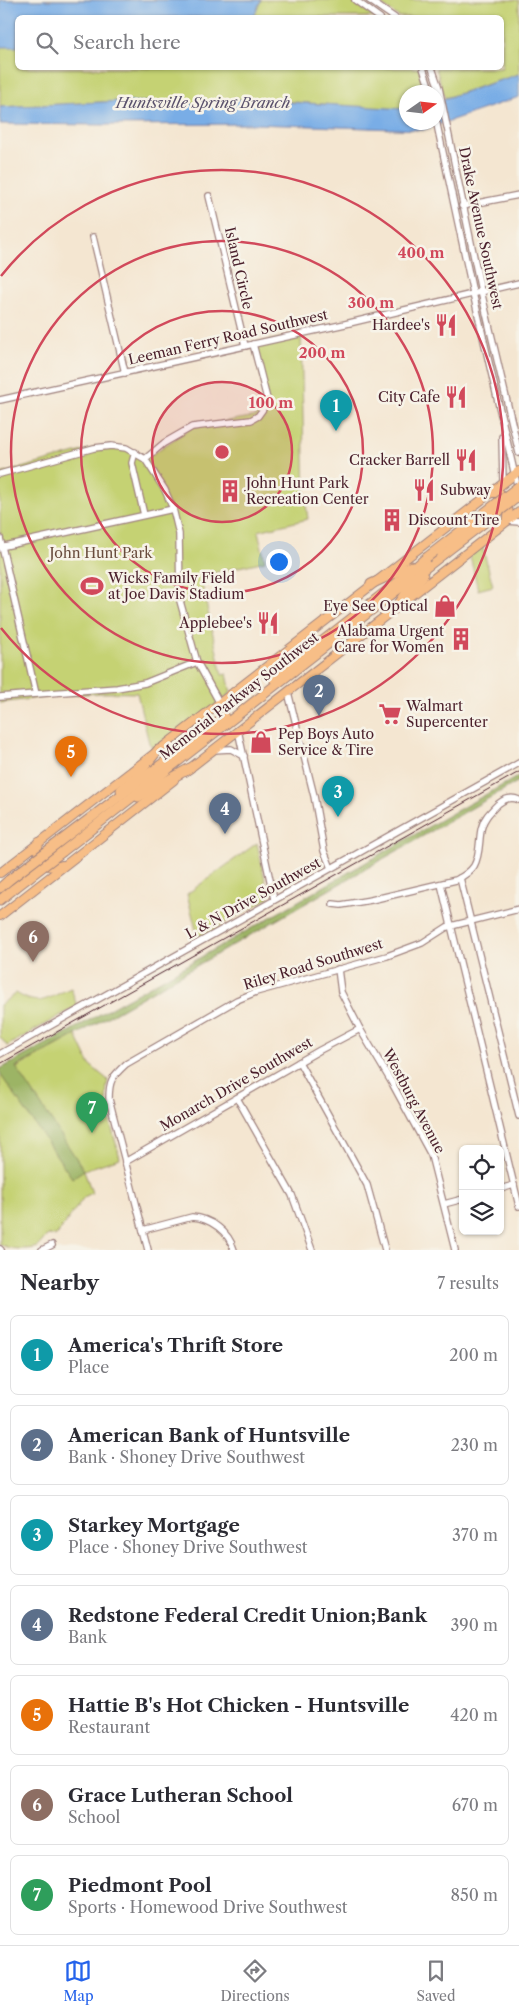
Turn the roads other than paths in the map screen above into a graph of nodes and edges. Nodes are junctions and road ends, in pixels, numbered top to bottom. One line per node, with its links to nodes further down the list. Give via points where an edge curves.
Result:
1 (355, 0): 3 (street)
2 (369, 0): 4 (street)
3 (376, 15)
4 (391, 15)
5 (424, 70): 7 (street)
6 (433, 70): 11 (street, Drake Avenue Southwest)
7 (429, 85)
8 (438, 130): 12 (street, Drake Avenue Southwest)
9 (519, 195): 11 (street)
10 (209, 196): 19 (street, Island Circle)
11 (463, 205): 12 (street); 15 (street, Drake Avenue Southwest)
12 (455, 208): 16 (street, Drake Avenue Southwest)
13 (93, 237): 23 (street)
14 (519, 282): 15 (street, Leeman Ferry Road Southwest)
15 (481, 291): 16 (street, Leeman Ferry Road Southwest); 18 (street, Drake Avenue Southwest)
16 (473, 293): 17 (street, Leeman Ferry Road Southwest); 20 (street, Drake Avenue Southwest)
17 (254, 344): 19 (street, Leeman Ferry Road Southwest); 30 (street, via 267,399 258,416 251,420 192,427 164,443)
18 (493, 344): 20 (street); 21 (street, Drake Avenue Southwest)
19 (245, 346): 23 (street, Leeman Ferry Road Southwest)
20 (484, 346): 22 (street, Drake Avenue Southwest)
21 (498, 361): 22 (street); 26 (street, Drake Avenue Southwest)
22 (488, 362): 25 (street, Drake Avenue Southwest)
23 (125, 373): 24 (street, Leeman Ferry Road Southwest)
24 (0, 400)
25 (501, 418): 31 (street, Drake Avenue Southwest); 33 (street)
26 (514, 432): 27 (street); 29 (street, Drake Avenue Southwest)
27 (519, 437)
28 (134, 452): 30 (street); 32 (street, via 111,446 94,448); 39 (street, via 132,462)
29 (519, 452)
30 (145, 459): 37 (street)
31 (516, 473): 33 (main road); 36 (street, Drake Avenue Southwest)
32 (0, 474)
33 (504, 482): 35 (main road)
34 (519, 486): 45 (highway, Memorial Parkway Southwest, bridge)
35 (490, 493): 40 (main road, via 500,493 506,499); 46 (main road)
36 (519, 495): 44 (highway, Memorial Parkway Southwest, bridge)
37 (173, 509): 39 (street); 48 (street, via 179,534 180,601)
38 (519, 512): 40 (main road)
39 (144, 515): 43 (street)
40 (507, 521): 41 (street); 47 (main road)
41 (519, 522)
42 (0, 538): 43 (street)
43 (1, 547): 50 (street)
44 (442, 555): 47 (highway); 60 (highway, Memorial Parkway Southwest)
45 (426, 558): 46 (highway); 61 (highway, Memorial Parkway Southwest, via 234,710)
46 (371, 584): 52 (main road)
47 (396, 608): 49 (main road)
48 (198, 662): 50 (street, via 145,683 122,688); 52 (street)
49 (288, 692): 53 (main road); 66 (street, via 324,851)
50 (36, 694): 51 (street)
51 (0, 697)
52 (219, 702): 54 (main road)
53 (238, 730): 55 (main road); 56 (street)
54 (158, 750): 61 (highway, via 136,777); 62 (main road)
55 (213, 750): 56 (street, via 231,749); 58 (main road)
56 (244, 756): 72 (street)
57 (519, 762): 66 (street, L & N Drive Southwest)
58 (190, 768): 60 (highway); 64 (main road)
59 (519, 800): 68 (street, via 515,797 503,799 486,817 474,866)
60 (124, 803): 63 (highway, Memorial Parkway Southwest)
61 (102, 809): 63 (highway, Memorial Parkway Southwest)
62 (39, 842): 64 (main road, via 37,854 44,864 53,867); 65 (main road)
63 (58, 849): 70 (highway, Memorial Parkway Southwest, bridge); 73 (highway, Memorial Parkway Southwest, bridge)
64 (66, 864): 71 (main road)
65 (9, 866): 67 (main road); 71 (main road, via 25,863 30,867 36,877)
66 (331, 868): 72 (street, L & N Drive Southwest)
67 (0, 873)
68 (460, 878): 69 (street); 77 (street)
69 (441, 884): 74 (street, via 371,900); 78 (street)
70 (0, 888)
71 (31, 891): 76 (main road)
72 (274, 899): 81 (street, L & N Drive Southwest)
73 (0, 900)
74 (333, 904)
75 (519, 909): 77 (street, Riley Road Southwest)
76 (0, 916)
77 (470, 920): 78 (street, Riley Road Southwest); 84 (street)
78 (451, 926): 79 (street, Riley Road Southwest, via 422,943); 86 (street)
79 (338, 969): 80 (street, Westburg Avenue, via 341,992); 85 (street, Riley Road Southwest, via 243,997 156,1046 115,1074 109,1084 109,1099)
80 (360, 1030): 82 (street, Monarch Drive Southwest); 89 (street, Westburg Avenue, via 431,1155)
81 (0, 1054)
82 (299, 1062): 83 (street, Monarch Drive Southwest); 97 (street, via 367,1186)
83 (237, 1098): 85 (street, Monarch Drive Southwest); 96 (street, via 292,1195)
84 (519, 1116)
85 (125, 1162): 91 (street)
86 (514, 1185): 87 (street); 90 (street)
87 (504, 1189)
88 (459, 1200): 89 (street)
89 (444, 1204): 98 (street, Westburg Avenue)
90 (519, 1206)
91 (143, 1230): 94 (street); 95 (street, via 192,1217 200,1218 224,1231)
92 (52, 1245): 93 (street)
93 (42, 1250)
94 (148, 1250)
95 (234, 1250)
96 (312, 1250)
97 (385, 1250)
98 (455, 1250)

